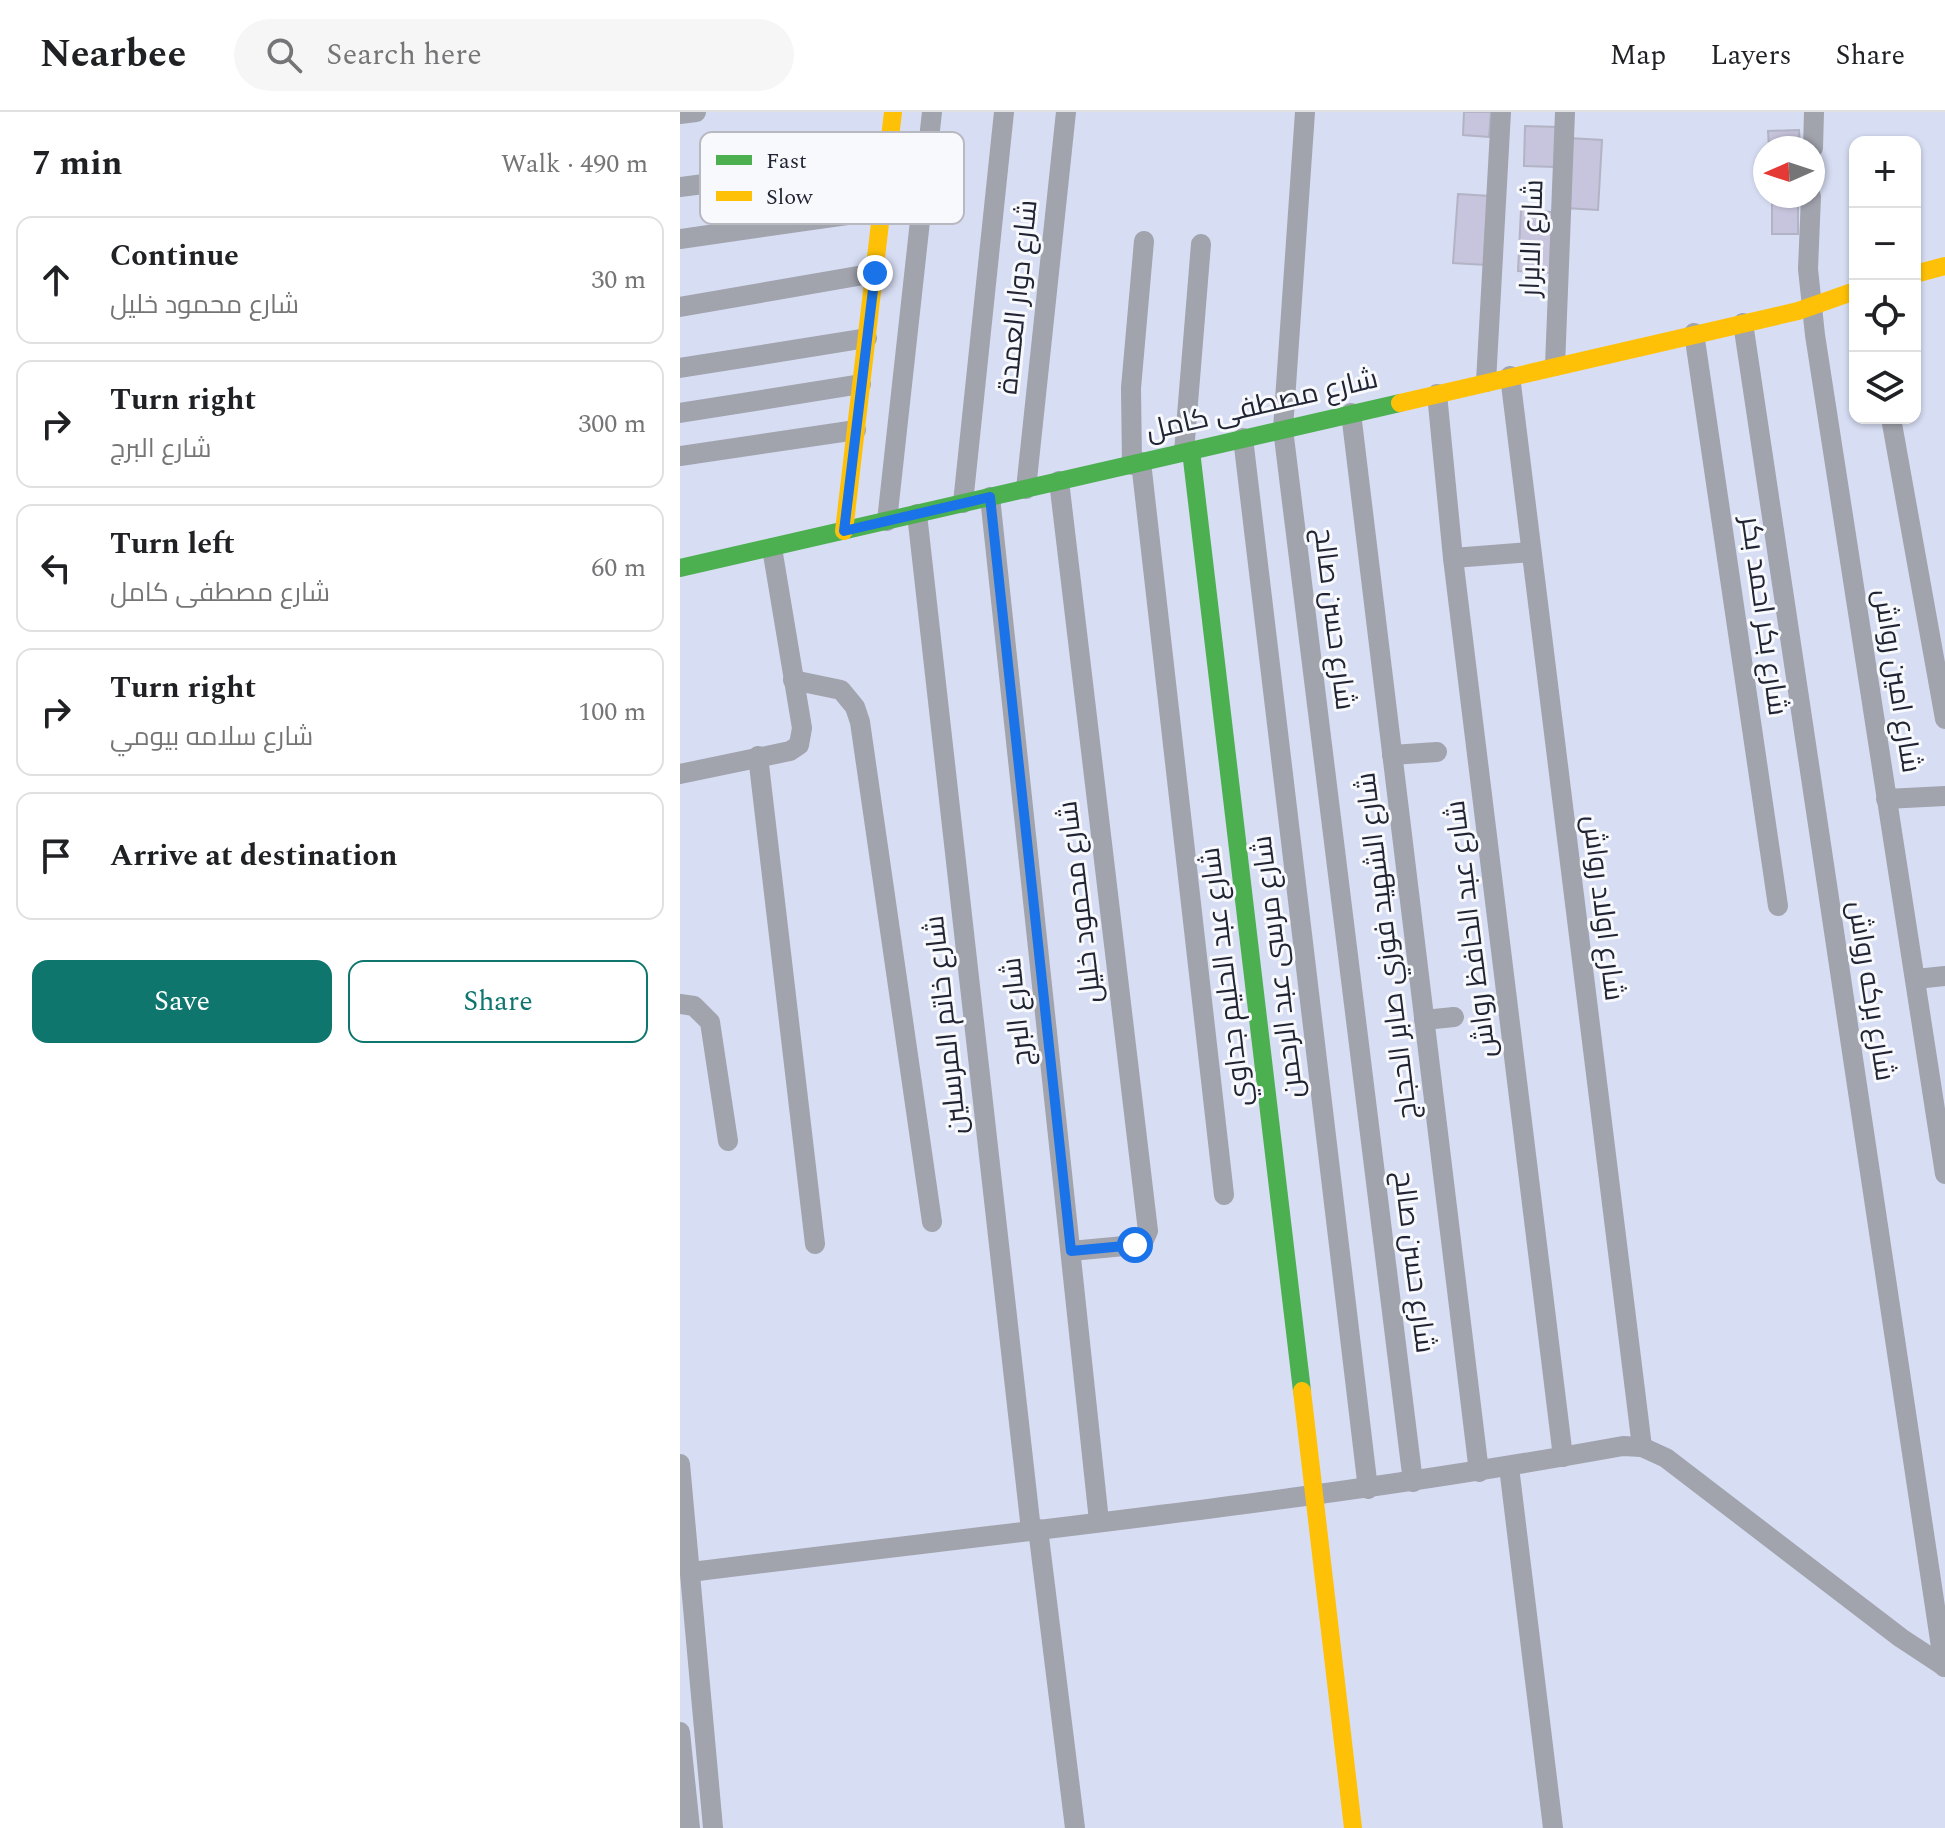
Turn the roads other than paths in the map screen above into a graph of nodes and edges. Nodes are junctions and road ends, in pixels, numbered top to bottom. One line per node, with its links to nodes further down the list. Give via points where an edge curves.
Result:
1 (696, 112): 10 (street)
2 (893, 112): 11 (street)
3 (932, 112): 12 (street)
4 (1004, 112): 50 (street)
5 (1066, 112): 48 (street, شارع دوار العمدة)
6 (1305, 112): 41 (street, شارع حسن صالح)
7 (1501, 112): 35 (street)
8 (1565, 112): 32 (street, شارع الابرار)
9 (1814, 112): 13 (street)
10 (680, 114)
11 (891, 132)
12 (930, 132)
13 (1813, 136)
14 (700, 184): 15 (street)
15 (680, 187)
16 (1811, 208): 28 (street, شارع امين رواش)
17 (784, 224): 20 (street)
18 (880, 224): 25 (street)
19 (920, 224): 52 (street)
20 (680, 239)
21 (1144, 241): 46 (street, via 1131,388)
22 (1201, 244): 44 (street)
23 (1945, 266): 24 (street)
24 (1921, 272)
25 (875, 273): 27 (street); 31 (street)
26 (1849, 293): 28 (street, شارع مصطفى كامل)
27 (680, 307)
28 (1811, 307): 29 (street, شارع مصطفى كامل); 65 (street, شارع امين رواش)
29 (1743, 323): 30 (street, شارع مصطفى كامل); 89 (street, شارع بركه رواش)
30 (1694, 333): 32 (street, شارع مصطفى كامل); 66 (street, شارع بكر احمد بكر)
31 (867, 338): 33 (street); 36 (street)
32 (1555, 366): 34 (street, شارع مصطفى كامل)
33 (680, 368)
34 (1510, 376): 35 (street, شارع مصطفى كامل); 55 (street, شارع اولاد رواش)
35 (1486, 382): 37 (street, شارع مصطفى كامل)
36 (861, 384): 38 (street); 42 (street)
37 (1437, 394): 39 (street, شارع مصطفى كامل); 56 (street, شارع عبد الحافظ رواش)
38 (680, 413)
39 (1351, 413): 41 (street, شارع مصطفى كامل); 61 (street, شارع الشهيد فوزي صابر الحجاج)
40 (1892, 424): 59 (street)
41 (1283, 429): 43 (street, شارع مصطفى كامل); 83 (street, شارع حسن صالح)
42 (856, 430): 45 (street); 53 (street)
43 (1243, 438): 44 (street, شارع مصطفى كامل); 84 (street, شارع مرسى عبد الرحمن)
44 (1188, 452): 46 (street, شارع مصطفى كامل); 85 (street, شارع عبد الحليم جداوي)
45 (680, 456)
46 (1136, 464): 47 (street, شارع مصطفى كامل); 74 (street)
47 (1059, 481): 48 (street, شارع مصطفى كامل); 77 (street, شارع محمود خليل, via 1148,1231 1135,1245)
48 (1026, 489): 49 (street, شارع مصطفى كامل)
49 (990, 497): 50 (street, شارع مصطفى كامل); 77 (street, شارع البرج)
50 (963, 503): 51 (street, شارع مصطفى كامل)
51 (917, 514): 52 (street, شارع مصطفى كامل); 87 (street, شارع خاتم المرسلين)
52 (887, 521): 53 (street, شارع مصطفى كامل)
53 (844, 531): 54 (street, شارع مصطفى كامل)
54 (772, 548): 57 (street, شارع مصطفى كامل); 58 (street)
55 (1531, 552): 56 (street); 78 (street, شارع اولاد رواش)
56 (1453, 558): 79 (street, شارع عبد الحافظ رواش)
57 (680, 568)
58 (793, 680): 62 (street, via 802,728 799,745); 75 (street, via 841,690 860,722)
59 (1945, 719)
60 (1437, 752): 61 (street)
61 (1392, 755): 71 (street, شارع الشهيد فوزي صابر الحجاج)
62 (758, 756): 63 (street); 76 (street)
63 (680, 774)
64 (1945, 796): 65 (street)
65 (1886, 799): 68 (street, شارع امين رواش)
66 (1778, 906)
67 (1945, 976): 68 (street)
68 (1916, 979): 73 (street, شارع امين رواش)
69 (680, 1004): 72 (street, via 694,1006 710,1022)
70 (1454, 1017): 71 (street)
71 (1424, 1020): 82 (street, شارع الشهيد فوزي صابر الحجاج)
72 (728, 1141)
73 (1945, 1174)
74 (1224, 1195)
75 (932, 1222)
76 (815, 1244)
77 (1071, 1251): 86 (street, شارع البرج)
78 (1642, 1447): 79 (street); 89 (street, via 1666,1458)
79 (1563, 1457): 81 (street)
80 (680, 1464): 88 (street)
81 (1509, 1467): 82 (street); 95 (street)
82 (1479, 1472): 83 (street)
83 (1413, 1482): 84 (street)
84 (1368, 1489): 85 (street)
85 (1316, 1497): 86 (street); 94 (street, شارع عبد الحليم جداوي)
86 (1099, 1521): 87 (street)
87 (1034, 1529): 88 (street); 93 (street, شارع خاتم المرسلين)
88 (691, 1572): 91 (street)
89 (1945, 1667)
90 (680, 1732): 92 (street)
91 (713, 1825): 92 (street)
92 (687, 1827)
93 (1075, 1828)
94 (1353, 1828)
95 (1553, 1828)

